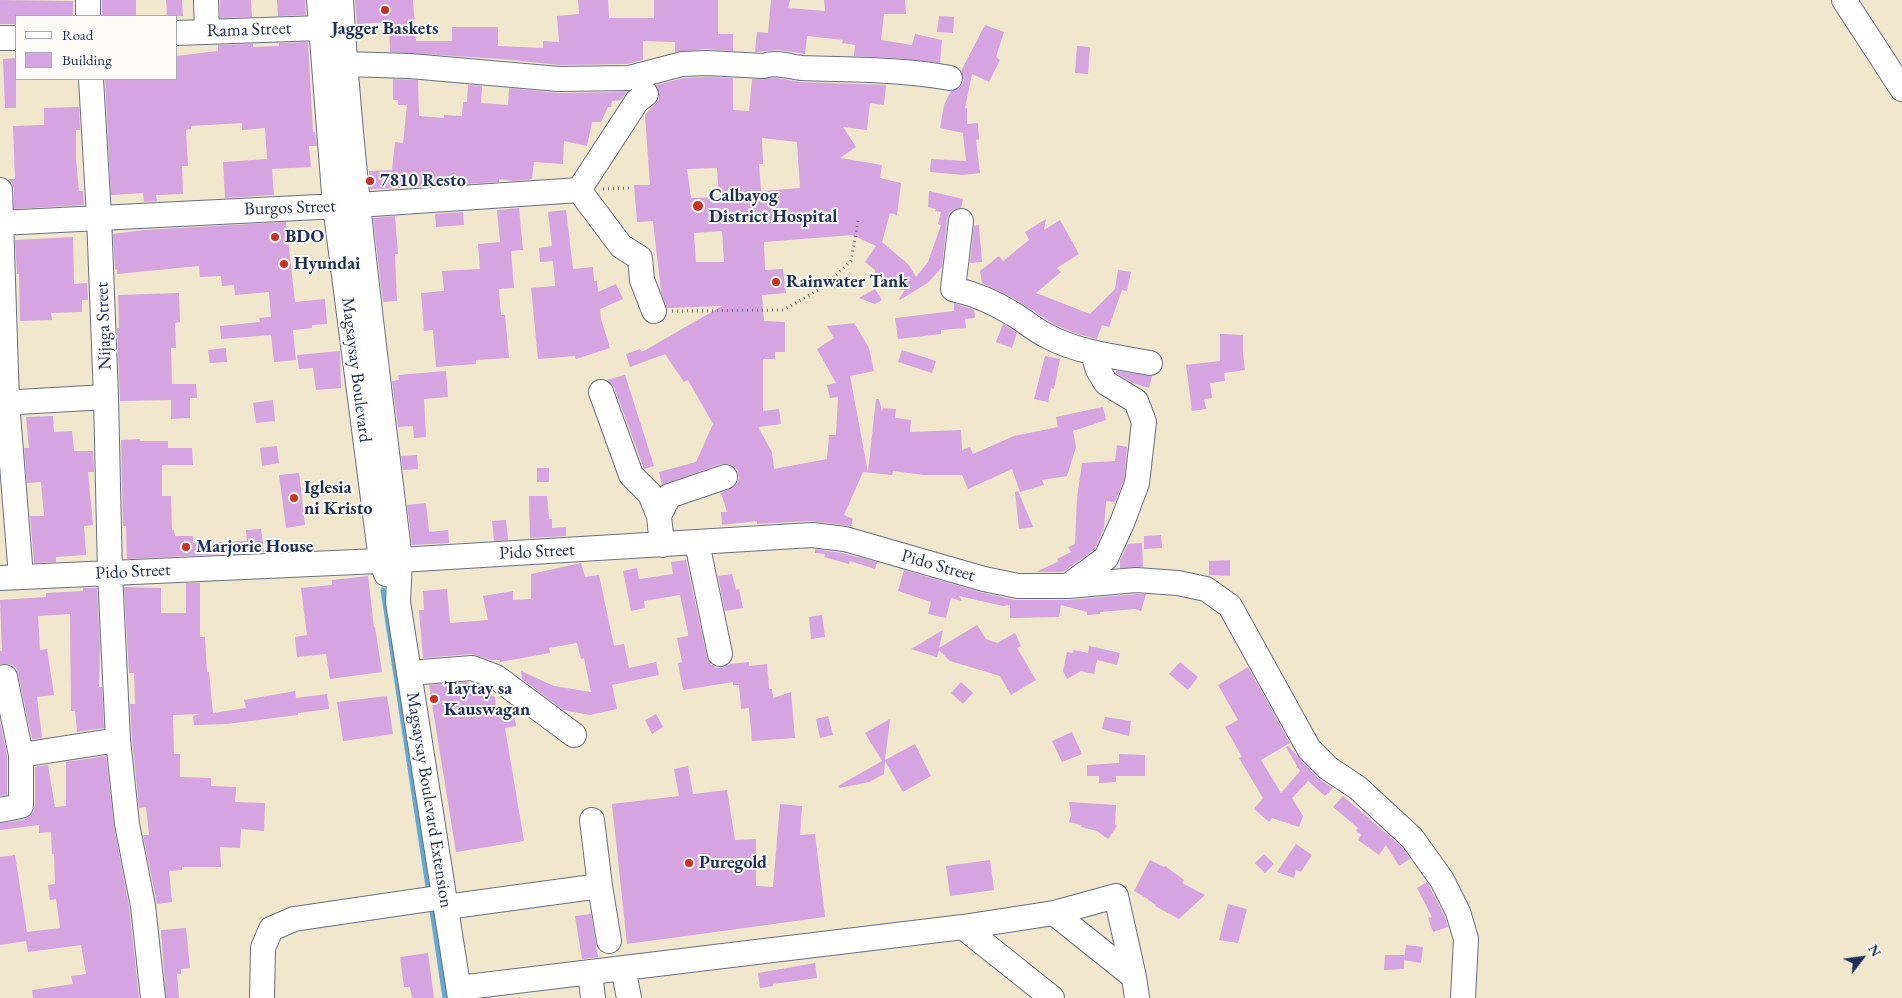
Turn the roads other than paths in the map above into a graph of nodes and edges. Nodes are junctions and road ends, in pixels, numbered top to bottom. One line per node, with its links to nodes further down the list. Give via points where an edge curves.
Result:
1 (88, 0): 6 (street)
2 (206, 0): 7 (street)
3 (319, 0): 11 (street, Magsaysay Boulevard)
4 (341, 0): 11 (street, Magsaysay Boulevard)
5 (1844, 0): 14 (street)
6 (88, 15)
7 (207, 32): 8 (street, Rama Street); 11 (street, Rama Street)
8 (178, 33)
9 (0, 38): 10 (street)
10 (15, 38)
11 (333, 46): 12 (street, Rama Street, via 410,66 558,79 629,78 682,64 707,63 764,66 771,63 798,68 924,73); 18 (street, Magsaysay Boulevard)
12 (950, 78)
13 (91, 80): 19 (street, Nijaga Street)
14 (1902, 89)
15 (646, 94): 17 (street, via 637,101)
16 (0, 190): 21 (street)
17 (579, 190): 18 (street, Burgos Street); 22 (street, via 621,246 640,258 642,280)
18 (347, 206): 19 (street, Burgos Street); 32 (street, Magsaysay Boulevard)
19 (99, 217): 21 (street, Burgos Street); 26 (street, Nijaga Street)
20 (961, 221): 23 (street, via 953,289 986,299 1049,338)
21 (0, 223): 27 (street)
22 (654, 311)
23 (1093, 353): 24 (street); 35 (street, via 1106,383 1136,401 1144,422 1136,483 1106,558)
24 (1150, 363)
25 (602, 392): 29 (street, via 631,475 650,494)
26 (106, 397): 27 (street); 33 (street, Nijaga Street)
27 (4, 403): 34 (street)
28 (725, 477): 29 (street, via 669,496)
29 (659, 516): 31 (street)
30 (696, 543): 31 (street, Pido Street); 35 (street, Pido Street, via 812,535 845,539 1018,586); 36 (street)
31 (662, 545): 32 (street, Pido Street)
32 (390, 560): 33 (street, Pido Street); 37 (street, Magsaysay Boulevard Extension)
33 (110, 573): 34 (street, Pido Street); 40 (street, Nijaga Street)
34 (10, 577)
35 (1068, 586): 58 (street, Pido Street, via 1136,580 1178,583 1206,589 1230,606 1310,749 1412,838 1442,880 1458,912 1466,938)
36 (720, 654)
37 (409, 673): 39 (street, via 472,668 496,677); 45 (street, Magsaysay Boulevard Extension)
38 (0, 678): 41 (street, via 5,677)
39 (574, 736)
40 (118, 740): 41 (street); 53 (street, Nijaga Street, via 127,824 144,906)
41 (20, 755): 42 (street, via 21,806)
42 (0, 810)
43 (592, 820): 44 (street)
44 (600, 886): 45 (street); 48 (street)
45 (445, 902): 52 (street, Magsaysay Boulevard Extension); 54 (street, via 294,919 271,929 263,948)
46 (1054, 913): 47 (street); 51 (street); 51 (street, via 1116,896)
47 (964, 926): 49 (street); 57 (street)
48 (609, 941)
49 (623, 968): 50 (street); 56 (street)
50 (590, 972): 52 (street); 55 (street)
51 (1136, 988)
52 (460, 993)
53 (153, 998)
54 (262, 998)
55 (593, 998)
56 (629, 998)
57 (1052, 998)
58 (1463, 998)

